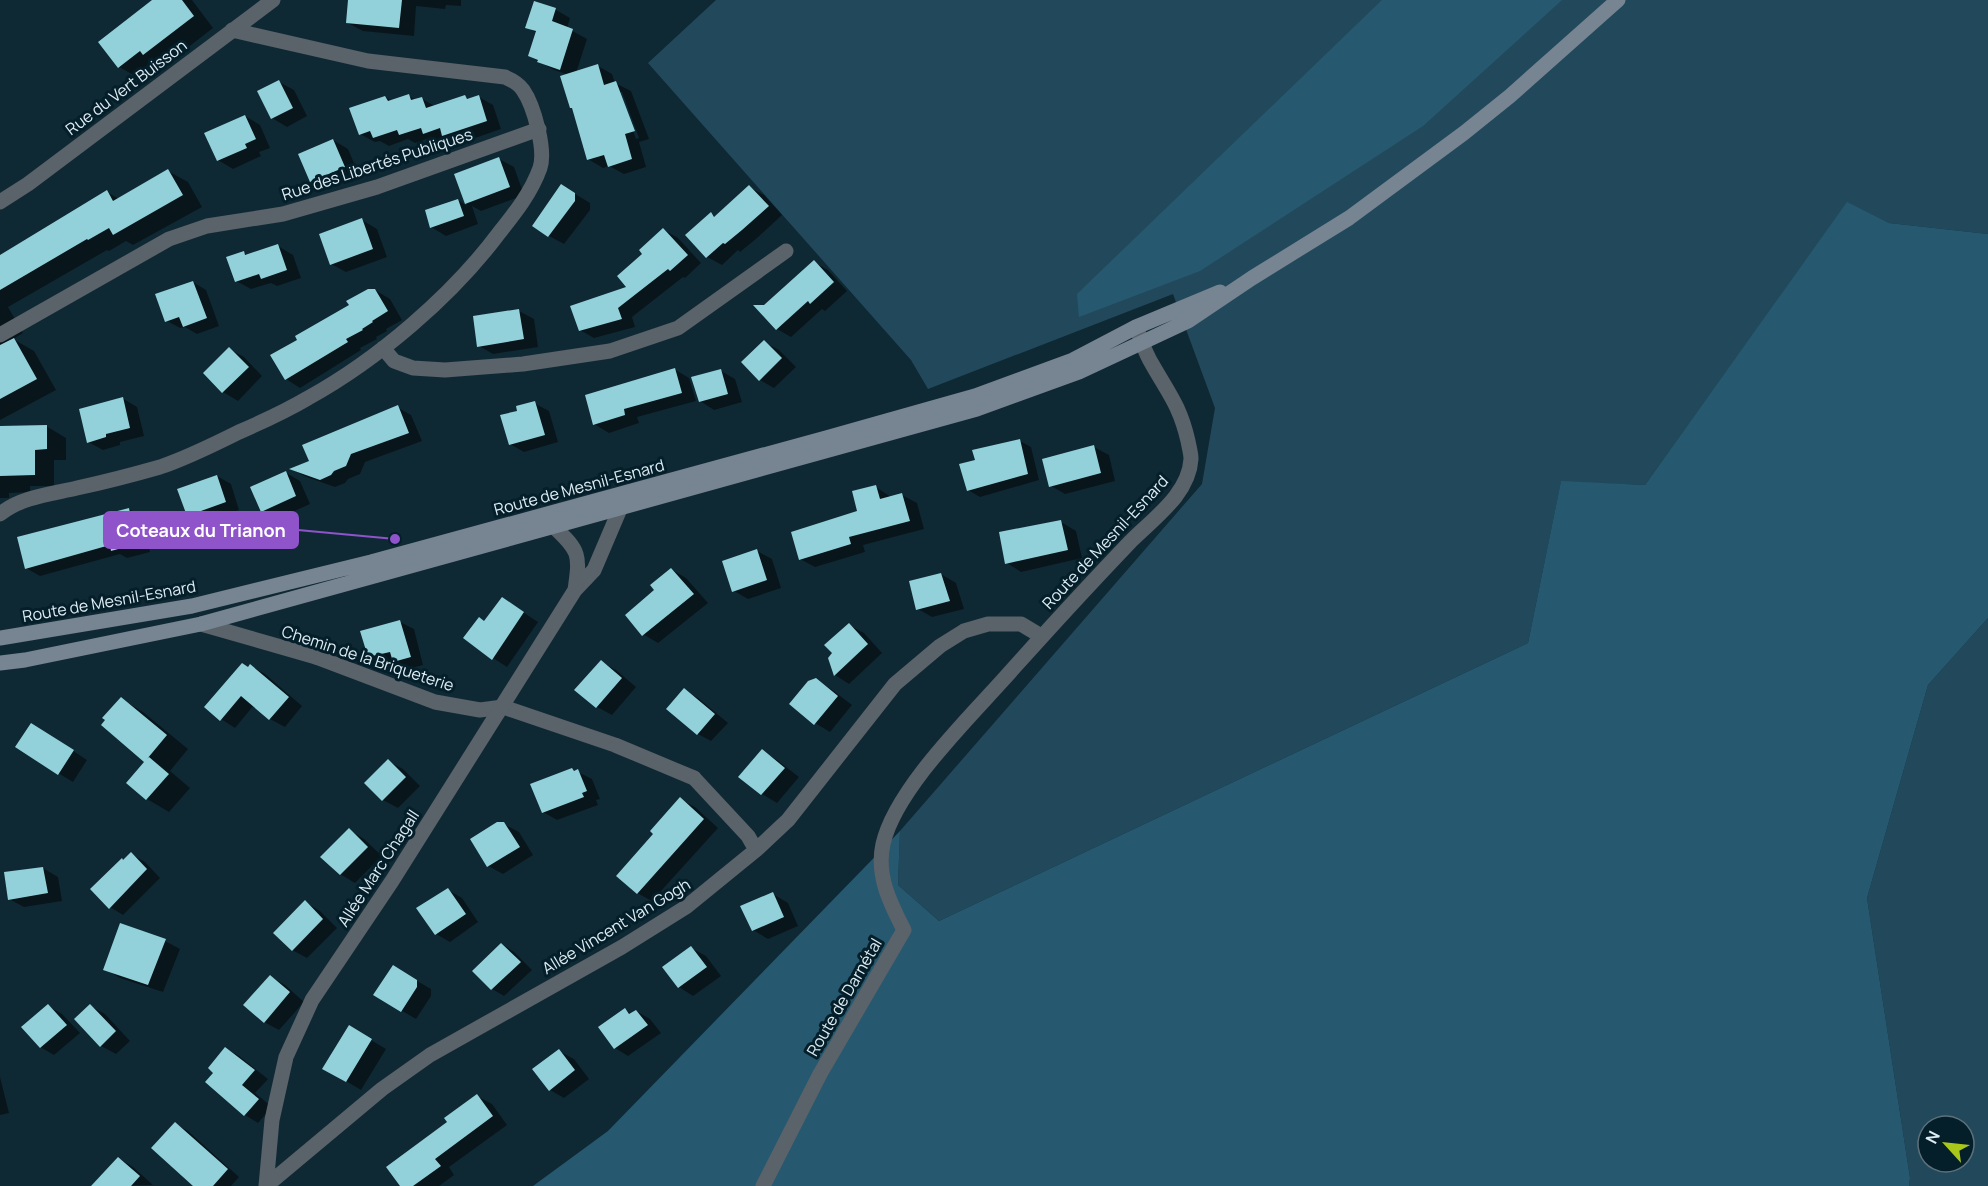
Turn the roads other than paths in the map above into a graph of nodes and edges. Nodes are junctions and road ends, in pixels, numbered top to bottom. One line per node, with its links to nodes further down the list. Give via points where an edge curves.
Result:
1 (273, 0): 3 (street, Rue du Vert Buisson)
2 (1618, 0): 7 (main road, via 1464,133 1349,218)
3 (232, 30): 4 (street, via 368,61 506,77 525,93); 5 (street, Rue du Vert Buisson)
4 (538, 129): 9 (street, Rue des Libertés Publiques, via 367,190 283,214 207,226 169,239); 11 (street, via 542,162 524,202 458,281)
5 (0, 202)
6 (786, 251): 11 (street, via 678,328 610,351 445,370 413,368 394,361)
7 (1252, 278): 8 (main road); 10 (main road, via 1188,321)
8 (1136, 327): 10 (street, Route de Mesnil-Esnard); 18 (main road, Route de Mesnil-Esnard, via 1073,360 975,396 826,438 214,601)
9 (0, 335)
10 (1144, 344): 12 (main road, Route de Mesnil-Esnard, via 978,409); 17 (street, Route de Mesnil-Esnard, via 1186,428 1191,458 1187,478 1160,514)
11 (383, 348): 13 (street, via 308,398 200,451 163,466 28,500)
12 (620, 509): 14 (main road, Route de Mesnil-Esnard); 15 (street, via 594,570)
13 (0, 514)
14 (554, 527): 15 (street, via 576,552 579,563); 16 (main road, Route de Mesnil-Esnard)
15 (575, 590): 20 (street, Allée Marc Chagall)
16 (201, 624): 19 (main road, Route de Mesnil-Esnard); 20 (street, Chemin de la Briqueterie, via 316,657 435,702 480,710)
17 (1041, 636): 21 (street, Route de Mesnil-Esnard); 22 (street, Allée Vincent Van Gogh, via 1021,624 988,624 964,631 940,646 895,684 788,820)
18 (0, 638)
19 (0, 663)
20 (503, 707): 22 (street, Chemin de la Briqueterie, via 615,745 694,778 748,836); 23 (street, Allée Marc Chagall, via 312,1000 286,1058 272,1120)
21 (974, 711): 24 (street, Route de Darnétal, via 923,771 891,820 883,844 882,869 889,900 904,930 820,1074)
22 (756, 850): 23 (street, Allée Vincent Van Gogh, via 686,908 430,1055 382,1089)
23 (266, 1186)
24 (763, 1186)

